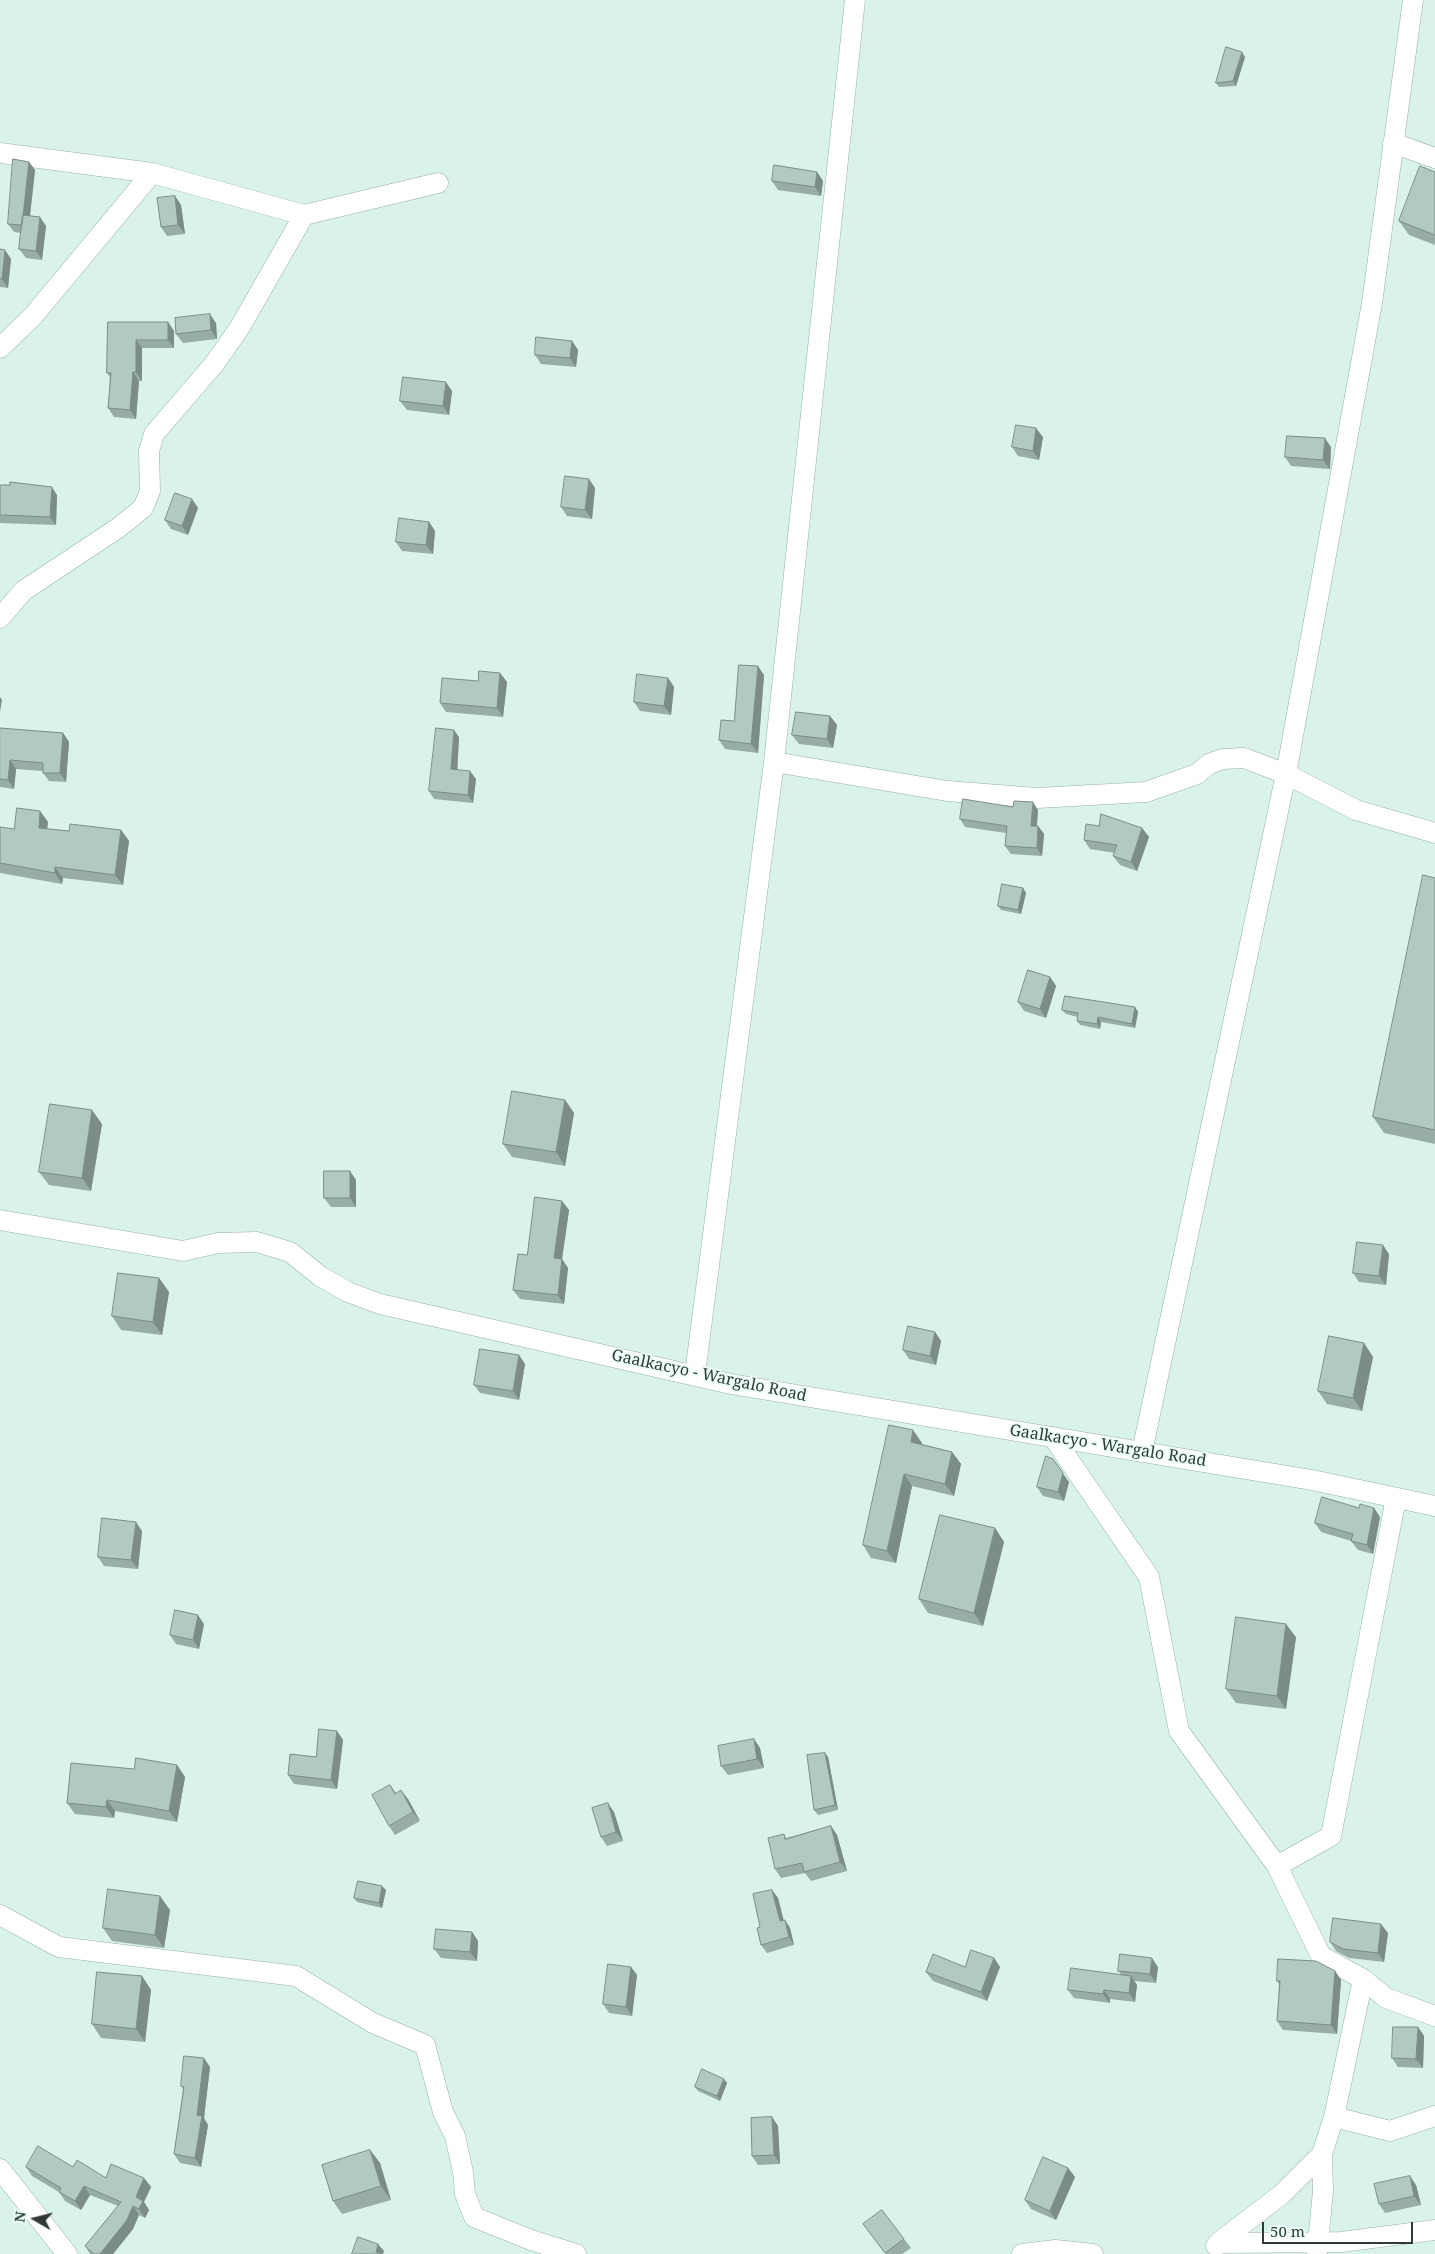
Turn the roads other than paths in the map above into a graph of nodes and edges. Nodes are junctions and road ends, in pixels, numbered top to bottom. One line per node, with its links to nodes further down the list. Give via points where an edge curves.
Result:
1 (855, 0): 11 (street)
2 (1413, 0): 3 (street)
3 (1393, 143): 5 (street); 12 (street, via 1372,303)
4 (0, 153): 6 (street)
5 (1435, 158)
6 (152, 173): 8 (street); 9 (street, via 33,316)
7 (438, 183): 8 (street)
8 (304, 214): 10 (street, via 240,327 215,363 154,434 149,451 150,491 143,508 23,591)
9 (0, 348)
10 (0, 618)
11 (774, 762): 12 (street, via 947,792 1037,798 1146,792 1197,774 1209,764 1223,759 1244,758); 15 (street)
12 (1286, 774): 13 (street, via 1356,810); 17 (street)
13 (1435, 833)
14 (0, 1220): 15 (street, Gaalkacyo - Wargalo Road, via 183,1251 218,1243 257,1242 290,1252 320,1276 348,1292 380,1304)
15 (695, 1374): 16 (street, Gaalkacyo - Wargalo Road, via 731,1384)
16 (1053, 1437): 17 (street, Gaalkacyo - Wargalo Road); 20 (street, via 1149,1577 1179,1731)
17 (1142, 1452): 18 (street, Gaalkacyo - Wargalo Road, via 1312,1480)
18 (1396, 1498): 19 (street, Gaalkacyo - Wargalo Road); 20 (street, via 1332,1836)
19 (1435, 1506)
20 (1277, 1866): 22 (street, via 1321,1956)
21 (0, 1915): 32 (street, via 59,1947 296,1976 373,2023 425,2045 443,2112 455,2136 465,2194 474,2217)
22 (1363, 1979): 23 (street, via 1386,1998); 24 (street)
23 (1435, 2016)
24 (1334, 2116): 25 (street, via 1390,2131); 26 (street)
25 (1435, 2116)
26 (1322, 2154): 29 (street, via 1282,2194); 30 (street, via 1323,2191)
27 (0, 2169): 31 (street)
28 (1435, 2230): 30 (street)
29 (1214, 2248): 30 (street)
30 (1318, 2248)
31 (68, 2254)
32 (576, 2254)
33 (1022, 2254): 34 (street, via 1055,2250)
34 (1094, 2254)

